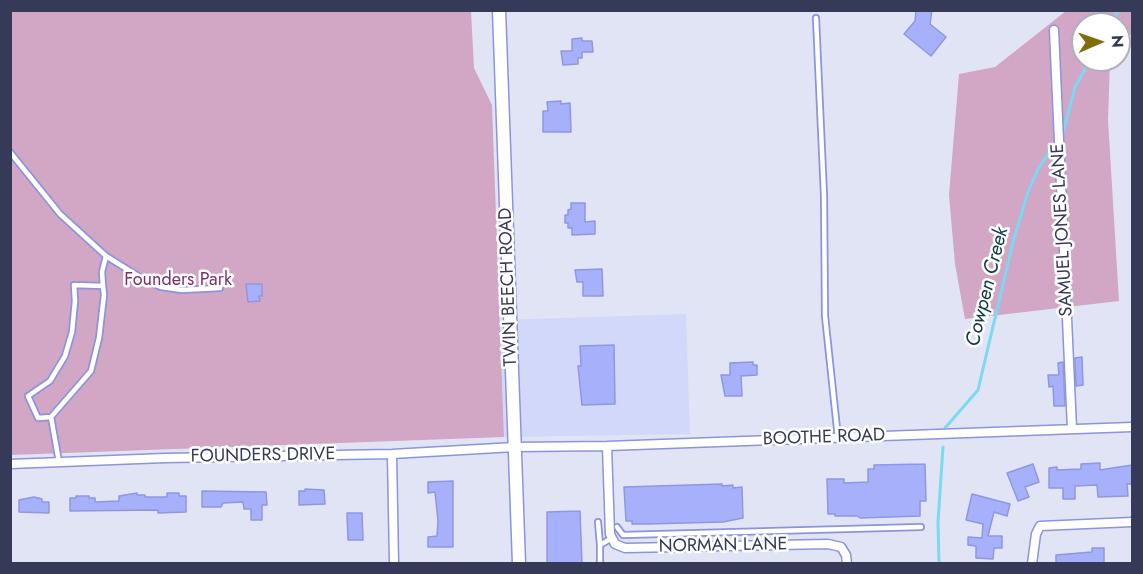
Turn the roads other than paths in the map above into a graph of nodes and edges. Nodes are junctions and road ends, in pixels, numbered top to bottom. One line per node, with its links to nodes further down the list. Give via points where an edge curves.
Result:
1 (499, 10): 13 (street, TWIN BEECH ROAD)
2 (816, 18): 11 (lane, via 825,316)
3 (1054, 30): 10 (street, SAMUEL JONES LANE)
4 (10, 152): 5 (lane, via 60,214)
5 (106, 256): 6 (lane); 7 (lane, via 161,287)
6 (103, 286): 8 (lane, via 99,338 91,371); 8 (lane, via 74,285 72,332 65,356 50,381 27,396 38,417)
7 (220, 288)
8 (51, 417): 15 (lane)
9 (1132, 427): 10 (street, BOOTHE ROAD)
10 (1072, 429): 11 (street, BOOTHE ROAD)
11 (838, 438): 12 (street, BOOTHE ROAD)
12 (607, 446): 13 (street, BOOTHE ROAD); 22 (street)
13 (515, 447): 14 (street, FOUNDERS DRIVE); 26 (street, TWIN BEECH ROAD)
14 (392, 454): 15 (street, FOUNDERS DRIVE); 25 (street)
15 (59, 462): 16 (street, FOUNDERS DRIVE)
16 (10, 464)
17 (598, 522): 24 (lane)
18 (1132, 522): 29 (street, via 1041,526 1036,534)
19 (617, 527): 21 (lane, via 623,535)
20 (921, 527): 21 (lane)
21 (829, 530): 23 (lane)
22 (612, 538): 23 (street, NORMAN LANE, via 625,548); 24 (lane)
23 (821, 544): 28 (street, NORMAN LANE, via 841,548)
24 (600, 545): 27 (lane)
25 (394, 564)
26 (519, 564)
27 (600, 564)
28 (847, 564)
29 (1032, 564)

